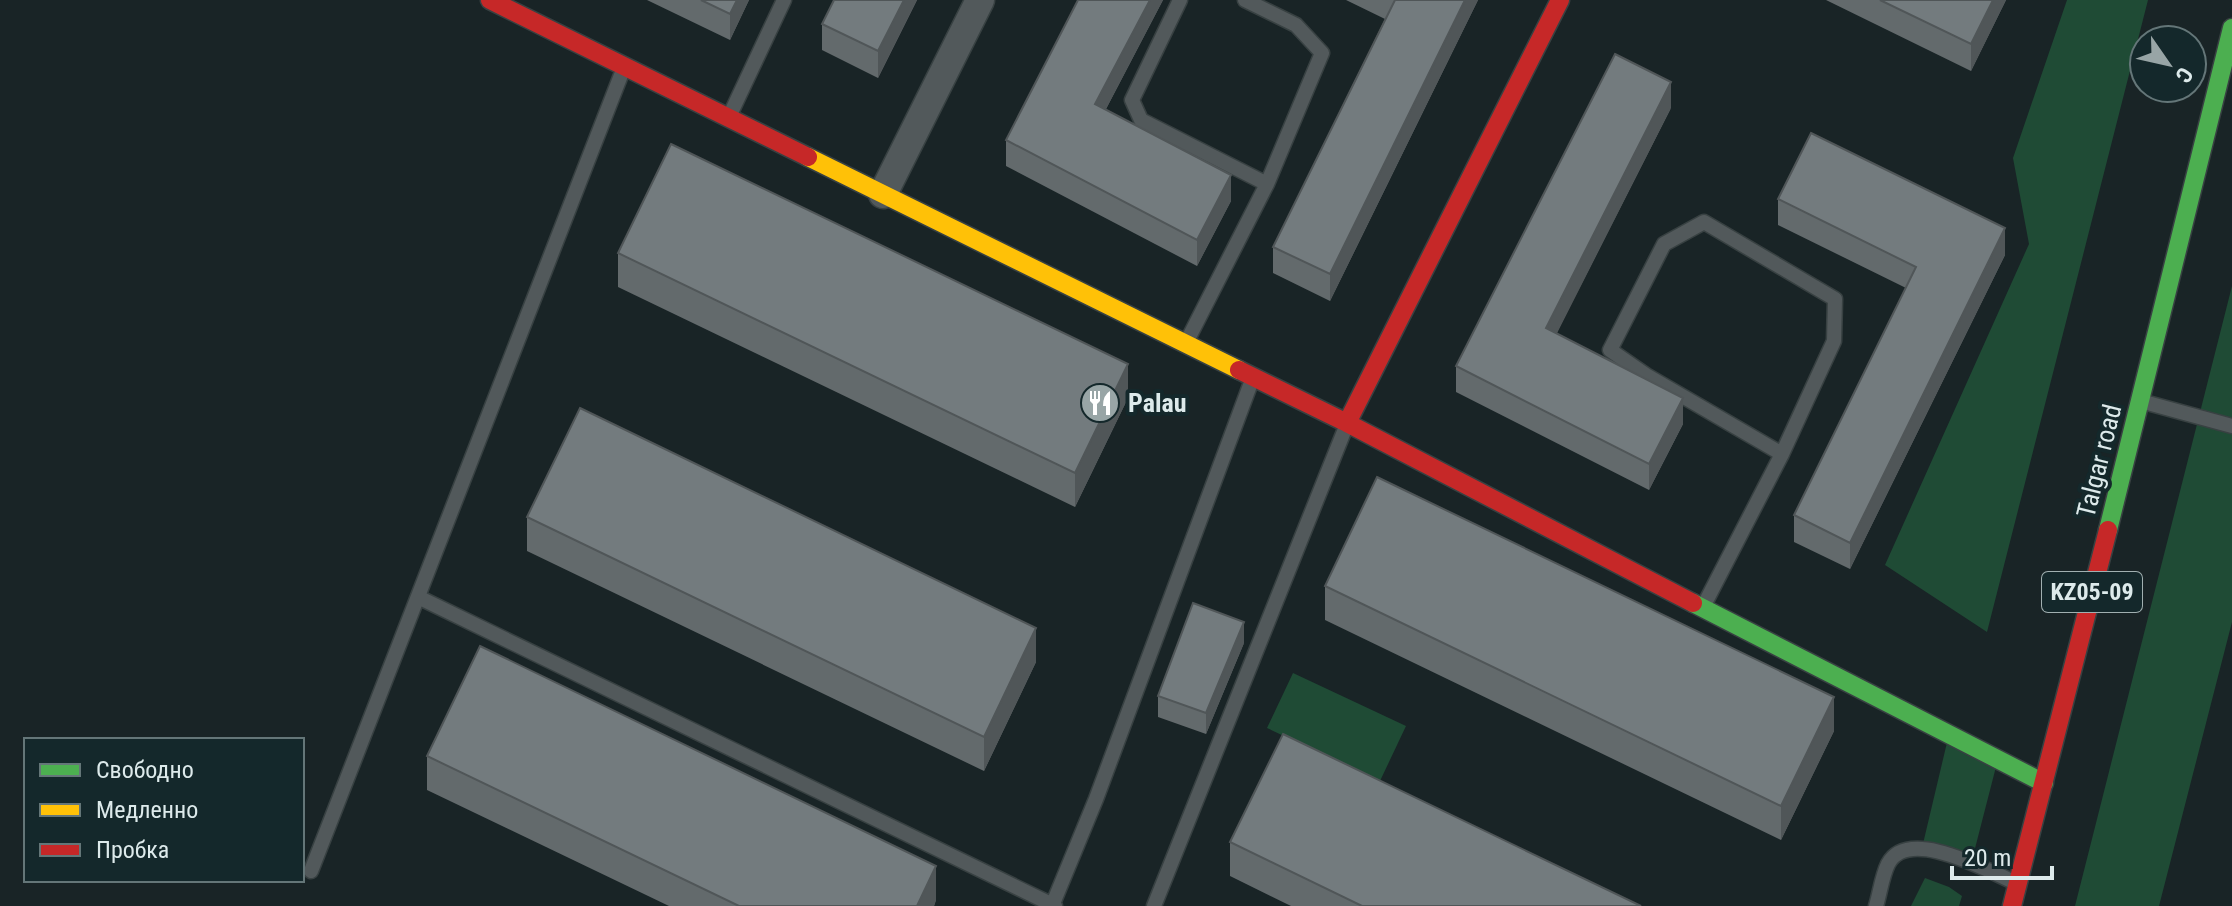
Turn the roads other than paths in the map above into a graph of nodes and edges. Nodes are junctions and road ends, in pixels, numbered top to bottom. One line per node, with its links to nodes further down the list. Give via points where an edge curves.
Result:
1 (490, 0): 8 (street)
2 (784, 0): 9 (lane)
3 (980, 0): 11 (street)
4 (1180, 0): 10 (lane, via 1132,100 1141,120)
5 (1245, 0): 10 (lane, via 1296,25 1322,53)
6 (1560, 0): 15 (street)
7 (2232, 28): 14 (street, Talgar road / KZ05-09)
8 (624, 66): 9 (street); 18 (lane)
9 (729, 117): 11 (street)
10 (1267, 184): 12 (lane)
11 (883, 194): 12 (street)
12 (1186, 343): 13 (street)
13 (1253, 376): 15 (street); 23 (lane)
14 (2141, 401): 16 (lane); 20 (street, Talgar road / KZ05-09)
15 (1347, 423): 19 (street); 24 (lane)
16 (2232, 426)
17 (1782, 454): 17 (lane, via 1834,341 1835,299 1704,222 1664,244 1610,350); 19 (lane)
18 (418, 597): 21 (lane); 23 (lane)
19 (1702, 608): 20 (street)
20 (2044, 783): 22 (street, Talgar road / KZ05-09)
21 (311, 871)
22 (2018, 884): 25 (lane, via 1930,848 1908,848 1889,861); 26 (street, Talgar road / KZ05-09)
23 (1053, 906)
24 (1154, 906)
25 (1876, 906)
26 (2012, 906)

